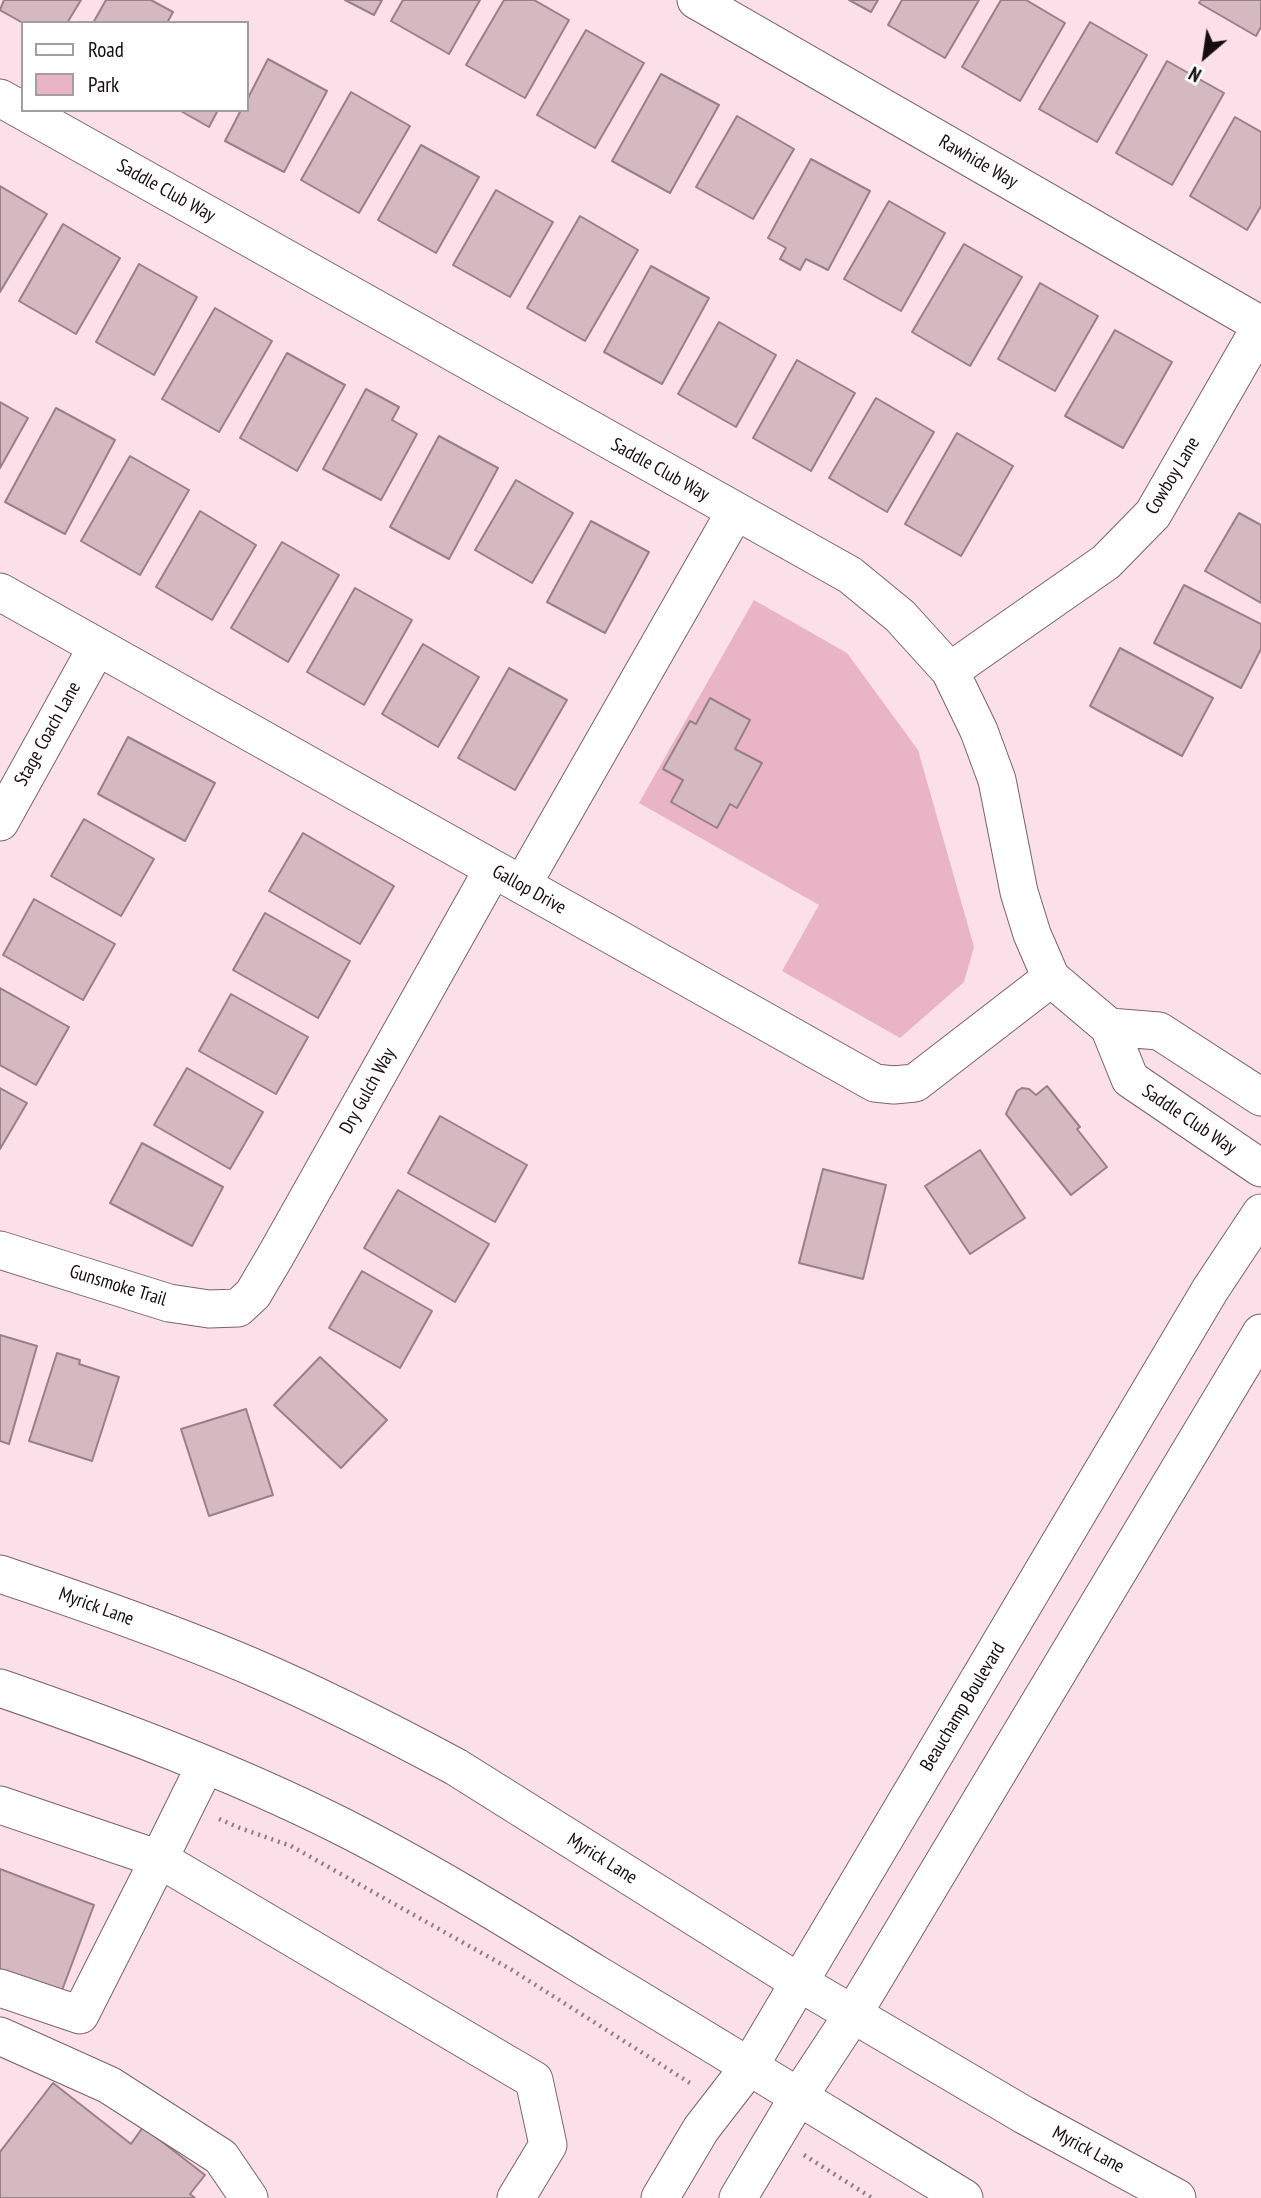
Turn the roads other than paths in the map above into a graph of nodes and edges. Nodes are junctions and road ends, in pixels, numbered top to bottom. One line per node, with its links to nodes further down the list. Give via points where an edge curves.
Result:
1 (696, 0): 5 (street, Rawhide Way)
2 (0, 98): 3 (street, Saddle Club Way)
3 (21, 110)
4 (25, 112): 6 (street, Saddle Club Way)
5 (1261, 326): 9 (street, Cowboy Lane, via 1153,514 1106,562)
6 (735, 512): 9 (street, Saddle Club Way, via 850,575 900,616); 11 (street, Dry Gulch Way)
7 (0, 592): 8 (street, Gallop Drive)
8 (96, 647): 10 (street, Stage Coach Lane); 11 (street, Gallop Drive)
9 (950, 671): 12 (street, Saddle Club Way, via 996,780 1019,892)
10 (0, 821)
11 (508, 877): 12 (street, Gallop Drive, via 875,1083 915,1083); 18 (street, Dry Gulch Way, via 253,1294)
12 (1051, 978): 13 (street, Saddle Club Way)
13 (1109, 1027): 14 (street, via 1159,1031); 15 (street, Saddle Club Way, via 1130,1079)
14 (1261, 1097)
15 (1261, 1168)
16 (1261, 1213): 25 (street, Beauchamp Boulevard, via 1210,1290)
17 (0, 1250): 18 (street, Gunsmoke Trail, via 169,1303)
18 (238, 1308)
19 (1261, 1333): 27 (street)
20 (0, 1574): 25 (street, Myrick Lane, via 250,1666 397,1735 456,1767)
21 (0, 1688): 22 (street)
22 (205, 1766): 24 (street); 29 (street, via 318,1815 418,1867)
23 (0, 1805): 24 (street)
24 (159, 1858): 26 (street, via 80,2015); 32 (street, via 534,2080 548,2145)
25 (800, 1983): 27 (street, Myrick Lane); 29 (street, Beauchamp Boulevard)
26 (0, 1987)
27 (853, 2014): 30 (street); 36 (street, Myrick Lane)
28 (4, 2046): 31 (street, via 109,2085 221,2157)
29 (749, 2067): 30 (street); 33 (street, Beauchamp Boulevard, via 701,2129)
30 (799, 2096): 34 (street); 35 (street)
31 (249, 2198)
32 (516, 2198)
33 (660, 2198)
34 (738, 2198)
35 (964, 2198)
36 (1177, 2198)

